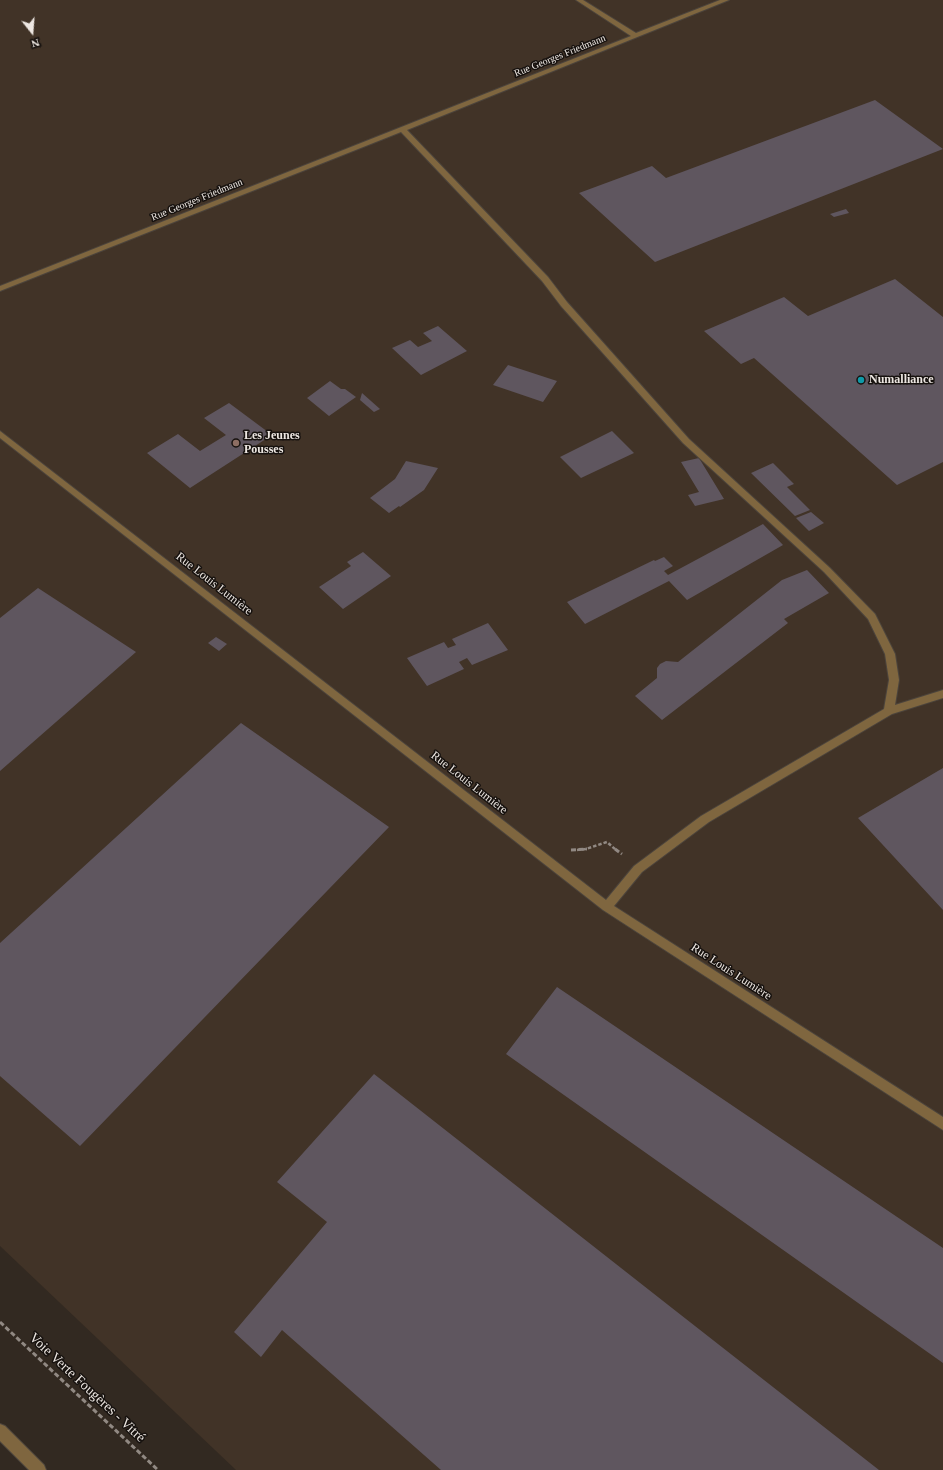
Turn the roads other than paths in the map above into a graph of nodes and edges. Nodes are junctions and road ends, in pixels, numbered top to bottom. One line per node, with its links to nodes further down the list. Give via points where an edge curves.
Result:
1 (579, 0): 3 (street)
2 (726, 0): 3 (street, Rue Georges Friedmann)
3 (636, 36): 4 (street, Rue Georges Friedmann)
4 (402, 129): 5 (street, Rue Georges Friedmann); 8 (street, via 545,279 564,304 686,441 827,570 872,617 890,654 894,680)
5 (0, 289)
6 (0, 434): 9 (street, Rue Louis Lumière)
7 (943, 694): 8 (street)
8 (888, 711): 9 (street, via 705,819 638,869)
9 (607, 907): 10 (street, Rue Louis Lumière)
10 (943, 1124)
11 (0, 1430): 12 (street)
12 (40, 1470)

